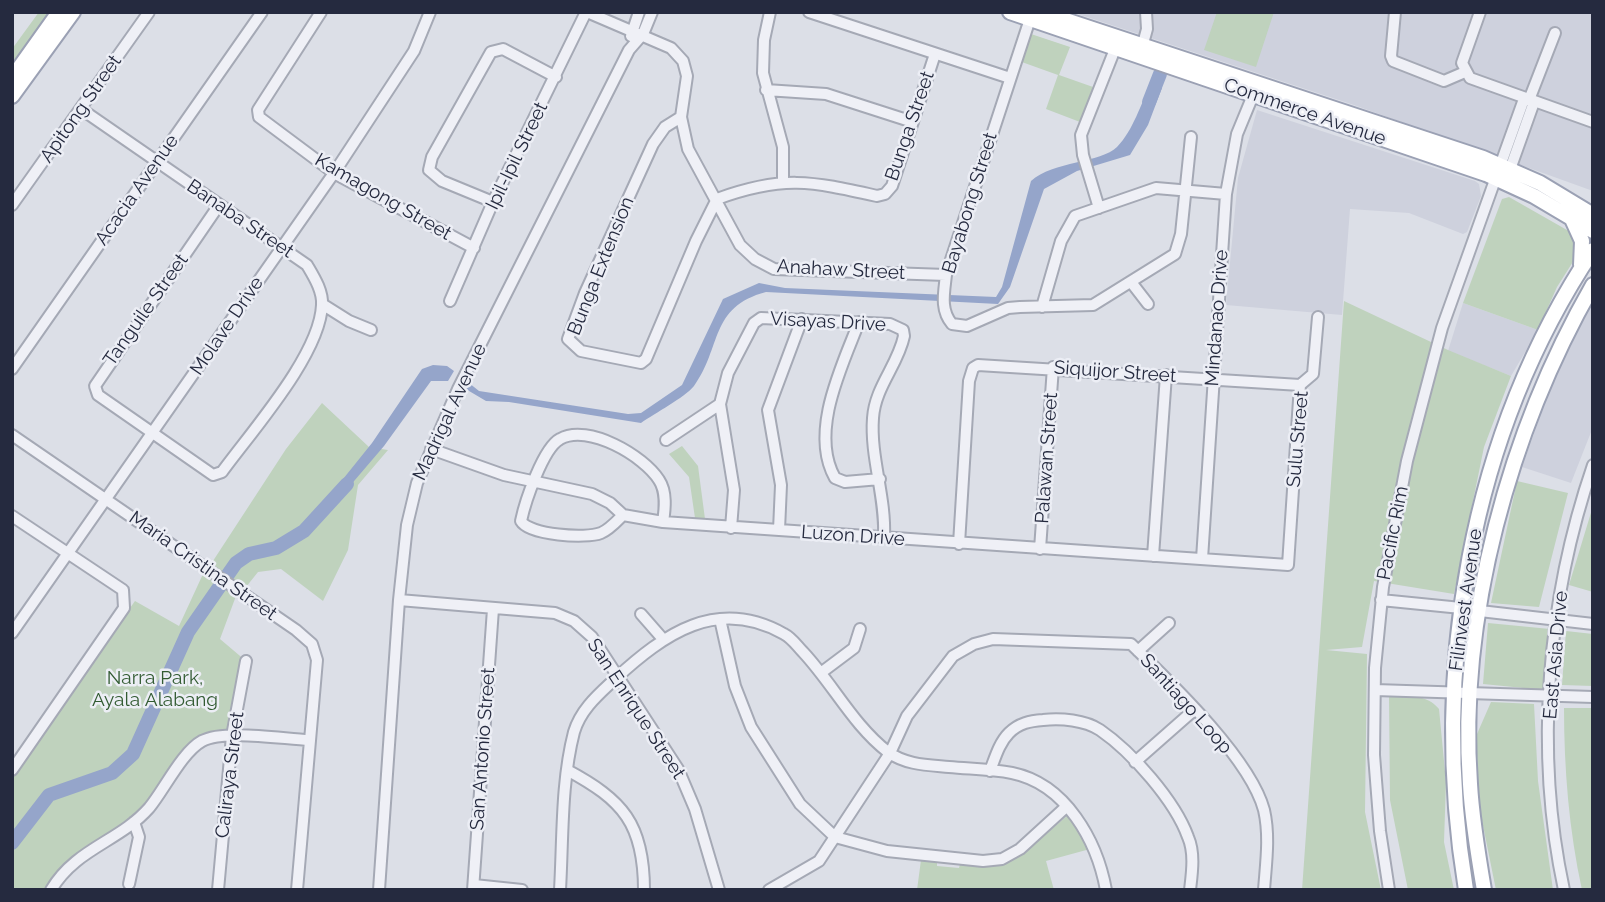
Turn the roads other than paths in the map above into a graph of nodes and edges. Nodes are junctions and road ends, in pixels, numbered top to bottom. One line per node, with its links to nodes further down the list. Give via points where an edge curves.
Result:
1 (59, 12): 24 (main road)
2 (73, 12): 28 (main road)
3 (149, 12): 30 (street, Apitong Street)
4 (262, 12): 35 (street, Acacia Avenue)
5 (321, 12): 36 (street, Kamagong Street, via 257,114)
6 (430, 12): 36 (street, Molave Drive, via 414,51)
7 (587, 12): 17 (street); 23 (street, Ipil-Ipil Street)
8 (639, 12): 17 (street, Madrigal Avenue)
9 (652, 12): 17 (street, Madrigal Avenue)
10 (770, 12): 27 (street, via 762,61)
11 (809, 12): 21 (street)
12 (1010, 12): 16 (main road, Commerce Avenue)
13 (1146, 12): 20 (street, via 1147,29)
14 (1395, 12): 22 (street, via 1393,61 1444,81)
15 (1480, 12): 22 (street, via 1463,58)
16 (1035, 16): 19 (main road, Commerce Avenue); 20 (main road, Commerce Avenue); 25 (street, Bayabong Street)
17 (637, 32): 31 (street, Anahaw Street, via 671,48 683,61 687,76); 75 (street, Madrigal Avenue)
18 (1555, 33): 29 (street, Pacific Rim)
19 (1115, 49): 20 (main road, Commerce Avenue); 47 (street, via 1081,135)
20 (1140, 52): 26 (main road, Commerce Avenue)
21 (935, 54): 25 (street); 32 (street, Bunga Street)
22 (1465, 72): 29 (street, via 1474,81)
23 (556, 77): 43 (street, Ipil-Ipil Street); 43 (street, via 502,49 491,52 432,157 429,170 442,181)
24 (12, 78)
25 (1010, 78): 55 (street, Bayabong Street)
26 (1255, 89): 37 (main road, Commerce Avenue); 40 (street, Mindanao Drive, via 1237,134)
27 (766, 90): 32 (street, via 826,94); 38 (street, via 783,147)
28 (12, 96)
29 (1529, 100): 33 (street); 37 (street, Pacific Rim)
30 (81, 108): 35 (street, Banaba Street); 44 (street, Apitong Street)
31 (681, 117): 41 (street, Anahaw Street, via 688,149); 41 (street, Bunga Extension, via 665,127 653,144 580,306 568,339 572,346 641,363 646,359)
32 (914, 122): 38 (street, Bunga Street, via 892,186 885,194)
33 (1593, 122)
34 (1191, 137): 39 (street, Bayabong Street)
35 (156, 162): 45 (street, Banaba Street); 67 (street, Acacia Avenue)
36 (334, 173): 51 (street, Molave Drive); 52 (street, Kamagong Street)
37 (1501, 177): 42 (main road, Commerce Avenue); 49 (main road, Commerce Avenue); 93 (street, Pacific Rim, via 1439,337 1407,461)
38 (783, 181): 41 (street, Bunga Street)
39 (1185, 190): 40 (street); 47 (street, via 1156,188); 56 (street, Bayabong Street, via 1175,254)
40 (1226, 194): 69 (street, Mindanao Drive)
41 (718, 199): 55 (street, Anahaw Street, via 740,245 774,270)
42 (1567, 199): 46 (main road); 48 (main road, Commerce Avenue)
43 (493, 202): 52 (street, Ipil-Ipil Street)
44 (12, 205)
45 (219, 205): 51 (street, Banaba Street); 72 (street, Tanguile Street, via 95,386 98,395)
46 (1593, 206)
47 (1099, 208): 61 (street, via 1075,216 1068,225)
48 (1593, 215)
49 (1571, 218): 50 (main road, Commerce Avenue); 54 (main road, via 1582,241)
50 (1593, 231)
51 (281, 248): 59 (street, Banaba Street, via 307,265); 72 (street, Molave Drive)
52 (474, 248): 58 (street, Ipil-Ipil Street)
53 (1593, 250): 54 (main road, Filinvest Avenue)
54 (1579, 271): 94 (main road, Filinvest Avenue, via 1526,378 1494,461 1471,543)
55 (946, 275): 61 (street, Bayabong Street, via 943,305 952,324 967,326 1008,308)
56 (1131, 282): 60 (street); 61 (street, Bayabong Street, via 1093,305)
57 (1593, 285): 96 (main road, Filinvest Avenue, via 1544,383 1512,466)
58 (450, 301)
59 (323, 304): 65 (street); 72 (street, via 303,360 222,472 204,471)
60 (1148, 304)
61 (1042, 307)
62 (1318, 317): 70 (street, Sulu Street, via 1314,373)
63 (802, 319): 64 (street, Visayas Drive); 71 (street, Visayas Drive, via 761,318 754,323 728,373); 84 (street, via 768,410 781,485)
64 (859, 322): 77 (street, Visayas Drive, via 898,326 904,336 872,419); 77 (street, via 833,390 825,428 835,478 845,482)
65 (371, 330)
66 (1053, 367): 68 (street, Siquijor Street); 86 (street, Siquijor Street, via 984,363 973,368); 87 (street, Palawan Street)
67 (12, 369)
68 (1166, 375): 69 (street, Siquijor Street); 89 (street)
69 (1213, 379): 70 (street, Siquijor Street); 90 (street, Mindanao Drive)
70 (1300, 385): 91 (street, Sulu Street)
71 (720, 404): 74 (street); 83 (street, Visayas Drive, via 734,490)
72 (155, 432): 79 (street, Molave Drive)
73 (12, 435): 79 (street, Maria Cristina Street)
74 (666, 440)
75 (431, 449): 78 (street, Luzon Drive); 92 (street, Madrigal Avenue, via 416,483)
76 (1593, 465): 99 (street, East Asia Drive, via 1571,540)
77 (880, 479): 85 (street, Visayas Drive, via 886,512)
78 (533, 482): 80 (street, Luzon Drive, via 592,494); 80 (street, via 521,521 538,532 602,533); 82 (street, via 557,440 568,435 614,443 645,464 661,482)
79 (107, 498): 88 (street, Molave Drive); 116 (street, Maria Cristina Street, via 312,644 317,660)
80 (623, 515): 82 (street, Luzon Drive)
81 (12, 516): 88 (street)
82 (663, 522): 83 (street, Luzon Drive)
83 (731, 528): 84 (street, Luzon Drive)
84 (779, 530): 85 (street, Luzon Drive)
85 (884, 537): 86 (street, Luzon Drive)
86 (959, 544): 87 (street, Luzon Drive)
87 (1040, 549): 89 (street, Luzon Drive)
88 (69, 554): 103 (street, Molave Drive); 120 (street, via 123,590 124,608)
89 (1153, 556): 90 (street, Luzon Drive)
90 (1202, 559): 91 (street, Luzon Drive)
91 (1288, 565)
92 (399, 600): 95 (street, San Enrique Street); 130 (street, Madrigal Avenue)
93 (1381, 600): 94 (street); 109 (street, Pacific Rim)
94 (1461, 608): 110 (main road, Filinvest Avenue)
95 (493, 609): 108 (street, San Enrique Street, via 555,613 574,621 592,637); 126 (street, San Antonio Street)
96 (1480, 611): 99 (street); 111 (main road, Filinvest Avenue)
97 (641, 614): 104 (street)
98 (720, 619): 104 (street, via 689,625); 107 (street, via 759,622 787,635); 124 (street, via 734,686 751,727 800,804)
99 (1557, 621): 101 (street); 112 (street, East Asia Drive)
100 (1169, 623): 105 (street)
101 (1593, 624)
102 (860, 629): 107 (street, via 854,648)
103 (12, 633)
104 (662, 638): 108 (street)
105 (1138, 651): 114 (street, Santiago Loop); 117 (street, Santiago Loop, via 1131,644 993,639 974,644 953,656 908,716)
106 (246, 660): 115 (street, Caliraya Street)
107 (822, 672): 117 (street, via 856,720)
108 (619, 676): 119 (street, via 582,713); 134 (street, San Enrique Street, via 678,769)
109 (1375, 690): 110 (street); 139 (street, Pacific Rim, via 1375,777)
110 (1453, 692): 111 (street); 140 (main road, Filinvest Avenue, via 1454,787)
111 (1471, 693): 112 (street); 141 (main road, Filinvest Avenue, via 1469,783)
112 (1548, 695): 113 (street); 142 (street, East Asia Drive, via 1555,837)
113 (1593, 697)
114 (1194, 710): 118 (street); 138 (street, Santiago Loop, via 1252,781 1263,808 1268,832)
115 (232, 736): 116 (street); 123 (street, via 202,740); 128 (street, Caliraya Street)
116 (309, 740): 129 (street, Maria Cristina Street)
117 (890, 753): 121 (street, via 913,764); 124 (street, Santiago Loop)
118 (1135, 762): 121 (street, via 1099,729 1056,718 1027,721 1010,731); 137 (street, via 1176,810 1190,839)
119 (567, 770): 132 (street); 133 (street, via 614,799 643,850)
120 (12, 771)
121 (990, 771): 122 (street, via 1030,779)
122 (1066, 807): 124 (street, via 1020,849 1002,859 887,851); 136 (street, via 1084,827 1100,860)
123 (134, 821): 125 (street, via 139,836); 127 (street, via 81,855)
124 (835, 837): 135 (street, Santiago Loop, via 819,861)
125 (129, 884)
126 (473, 888): 131 (street)
127 (51, 890)
128 (218, 890)
129 (297, 890)
130 (379, 890)
131 (522, 890)
132 (560, 890)
133 (645, 890)
134 (719, 890)
135 (769, 890)
136 (1106, 890)
137 (1190, 890)
138 (1264, 890)
139 (1389, 890)
140 (1466, 890)
141 (1484, 890)
142 (1564, 890)

